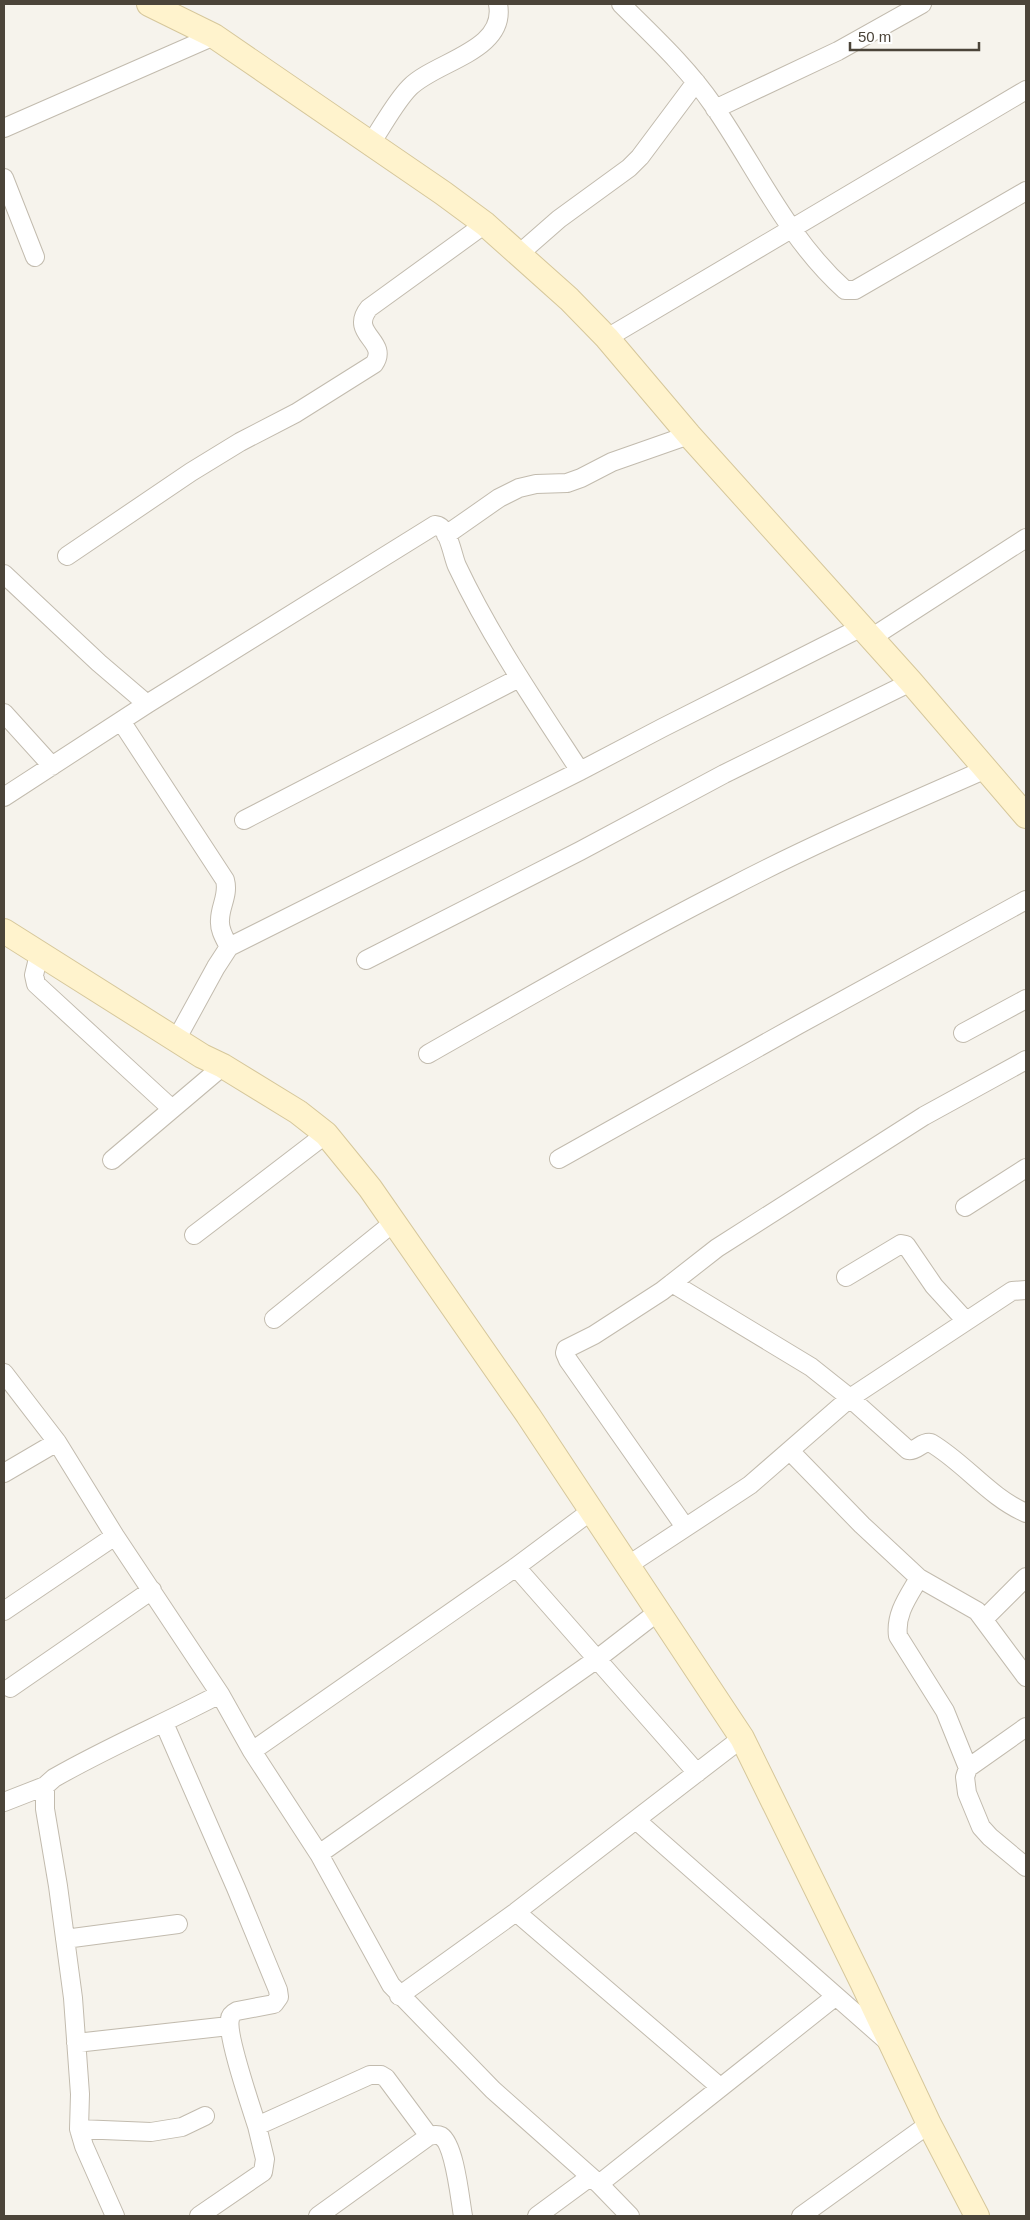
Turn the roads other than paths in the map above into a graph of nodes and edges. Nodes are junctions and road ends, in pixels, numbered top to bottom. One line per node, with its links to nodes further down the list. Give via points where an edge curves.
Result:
1 (149, 4): 5 (street)
2 (498, 4): 10 (street, via 499,19 488,38 409,88)
3 (621, 4): 6 (street)
4 (922, 4): 8 (street, via 838,52)
5 (214, 36): 9 (street); 10 (street)
6 (696, 82): 8 (street); 15 (street, via 629,168 559,219)
7 (1026, 90): 14 (street)
8 (715, 109): 14 (street)
9 (4, 128)
10 (370, 143): 13 (street)
11 (6, 189): 16 (street)
12 (1026, 191): 14 (street, via 855,290 845,290)
13 (485, 224): 15 (street); 21 (street, via 364,314 363,328 378,349 374,364 190,472)
14 (792, 229): 17 (street)
15 (519, 254): 17 (street, via 570,299)
16 (35, 257)
17 (607, 338): 18 (street)
18 (689, 435): 19 (street, via 612,462 567,483 519,488); 23 (street)
19 (446, 535): 24 (street, via 465,581); 26 (street, via 438,525 430,526)
20 (1026, 538): 23 (street)
21 (67, 556)
22 (4, 574): 26 (street)
23 (866, 632): 25 (street); 31 (street, via 662,728)
24 (519, 678): 31 (street); 34 (street)
25 (911, 682): 30 (street); 39 (street, via 724,774)
26 (147, 704): 28 (street)
27 (4, 713): 29 (street)
28 (121, 721): 29 (street); 38 (street, via 224,880 226,892 220,921)
29 (52, 766): 32 (street)
30 (986, 769): 33 (street); 43 (street, via 729,887)
31 (580, 771): 38 (street)
32 (4, 796)
33 (1026, 816)
34 (244, 820)
35 (1026, 900): 48 (street)
36 (4, 931): 37 (street)
37 (39, 954): 42 (street); 46 (street, via 34,975 36,984)
38 (223, 956): 42 (street)
39 (366, 960)
40 (1026, 999): 41 (street)
41 (963, 1033)
42 (176, 1040): 45 (street)
43 (428, 1054)
44 (1026, 1060): 55 (street, via 924,1116 717,1248)
45 (223, 1066): 46 (street); 47 (street, via 298,1112)
46 (172, 1109): 49 (street)
47 (326, 1134): 52 (street, via 370,1188); 53 (street)
48 (559, 1159)
49 (112, 1160)
50 (1026, 1168): 51 (street)
51 (965, 1207)
52 (393, 1223): 57 (street); 64 (street)
53 (194, 1235)
54 (846, 1277): 58 (street, via 901,1244 906,1245 934,1286)
55 (672, 1283): 60 (street, via 811,1367); 66 (street, via 594,1335 570,1345 565,1353)
56 (1026, 1290): 58 (street, via 1012,1291)
57 (274, 1319)
58 (966, 1321): 60 (street)
59 (4, 1372): 61 (street)
60 (850, 1398): 62 (street); 65 (street, via 908,1450 931,1443 981,1484)
61 (57, 1442): 63 (street); 67 (street)
62 (790, 1451): 66 (street, via 750,1485); 71 (street)
63 (4, 1473)
64 (591, 1511): 68 (street); 69 (street)
65 (1026, 1513)
66 (685, 1527): 68 (street)
67 (116, 1536): 72 (street); 73 (street)
68 (627, 1566): 74 (street)
69 (516, 1567): 76 (street); 83 (street)
70 (1026, 1577): 75 (street)
71 (919, 1578): 75 (street, via 968,1605); 84 (street, via 899,1614 898,1636 946,1711)
72 (152, 1590): 78 (street); 79 (street)
73 (4, 1611)
74 (659, 1611): 76 (street); 82 (street)
75 (984, 1619): 77 (street)
76 (596, 1659): 85 (street); 89 (street)
77 (1026, 1677)
78 (10, 1688)
79 (220, 1694): 80 (street); 83 (street)
80 (164, 1723): 86 (street, via 67,1771); 96 (street, via 278,1990 278,2001 237,2011 232,2014)
81 (1026, 1727): 84 (street)
82 (742, 1738): 85 (street); 98 (street)
83 (252, 1751): 89 (street)
84 (968, 1768): 90 (street, via 965,1777 967,1793 981,1828)
85 (697, 1773): 88 (street)
86 (45, 1786): 87 (street); 93 (street, via 45,1809)
87 (4, 1802)
88 (636, 1820): 91 (street); 95 (street)
89 (320, 1854): 94 (street)
90 (1026, 1867)
91 (516, 1912): 94 (street); 99 (street)
92 (178, 1924): 93 (street)
93 (65, 1939): 97 (street)
94 (399, 1996): 105 (street, via 493,2090)
95 (836, 1996): 98 (street); 99 (street)
96 (230, 2026): 97 (street); 102 (street)
97 (76, 2043): 103 (street)
98 (891, 2044): 101 (street)
99 (720, 2087): 105 (street)
100 (206, 2116): 103 (street, via 182,2127 151,2132)
101 (929, 2124): 112 (street); 113 (street)
102 (257, 2126): 104 (street, via 375,2074 386,2078); 107 (street, via 265,2159 263,2172)
103 (79, 2129): 106 (street)
104 (429, 2136): 108 (street); 109 (street, via 440,2136 446,2141)
105 (594, 2180): 110 (street); 111 (street)
106 (115, 2216)
107 (199, 2216)
108 (318, 2216)
109 (463, 2216)
110 (537, 2216)
111 (630, 2216)
112 (801, 2216)
113 (977, 2216)

